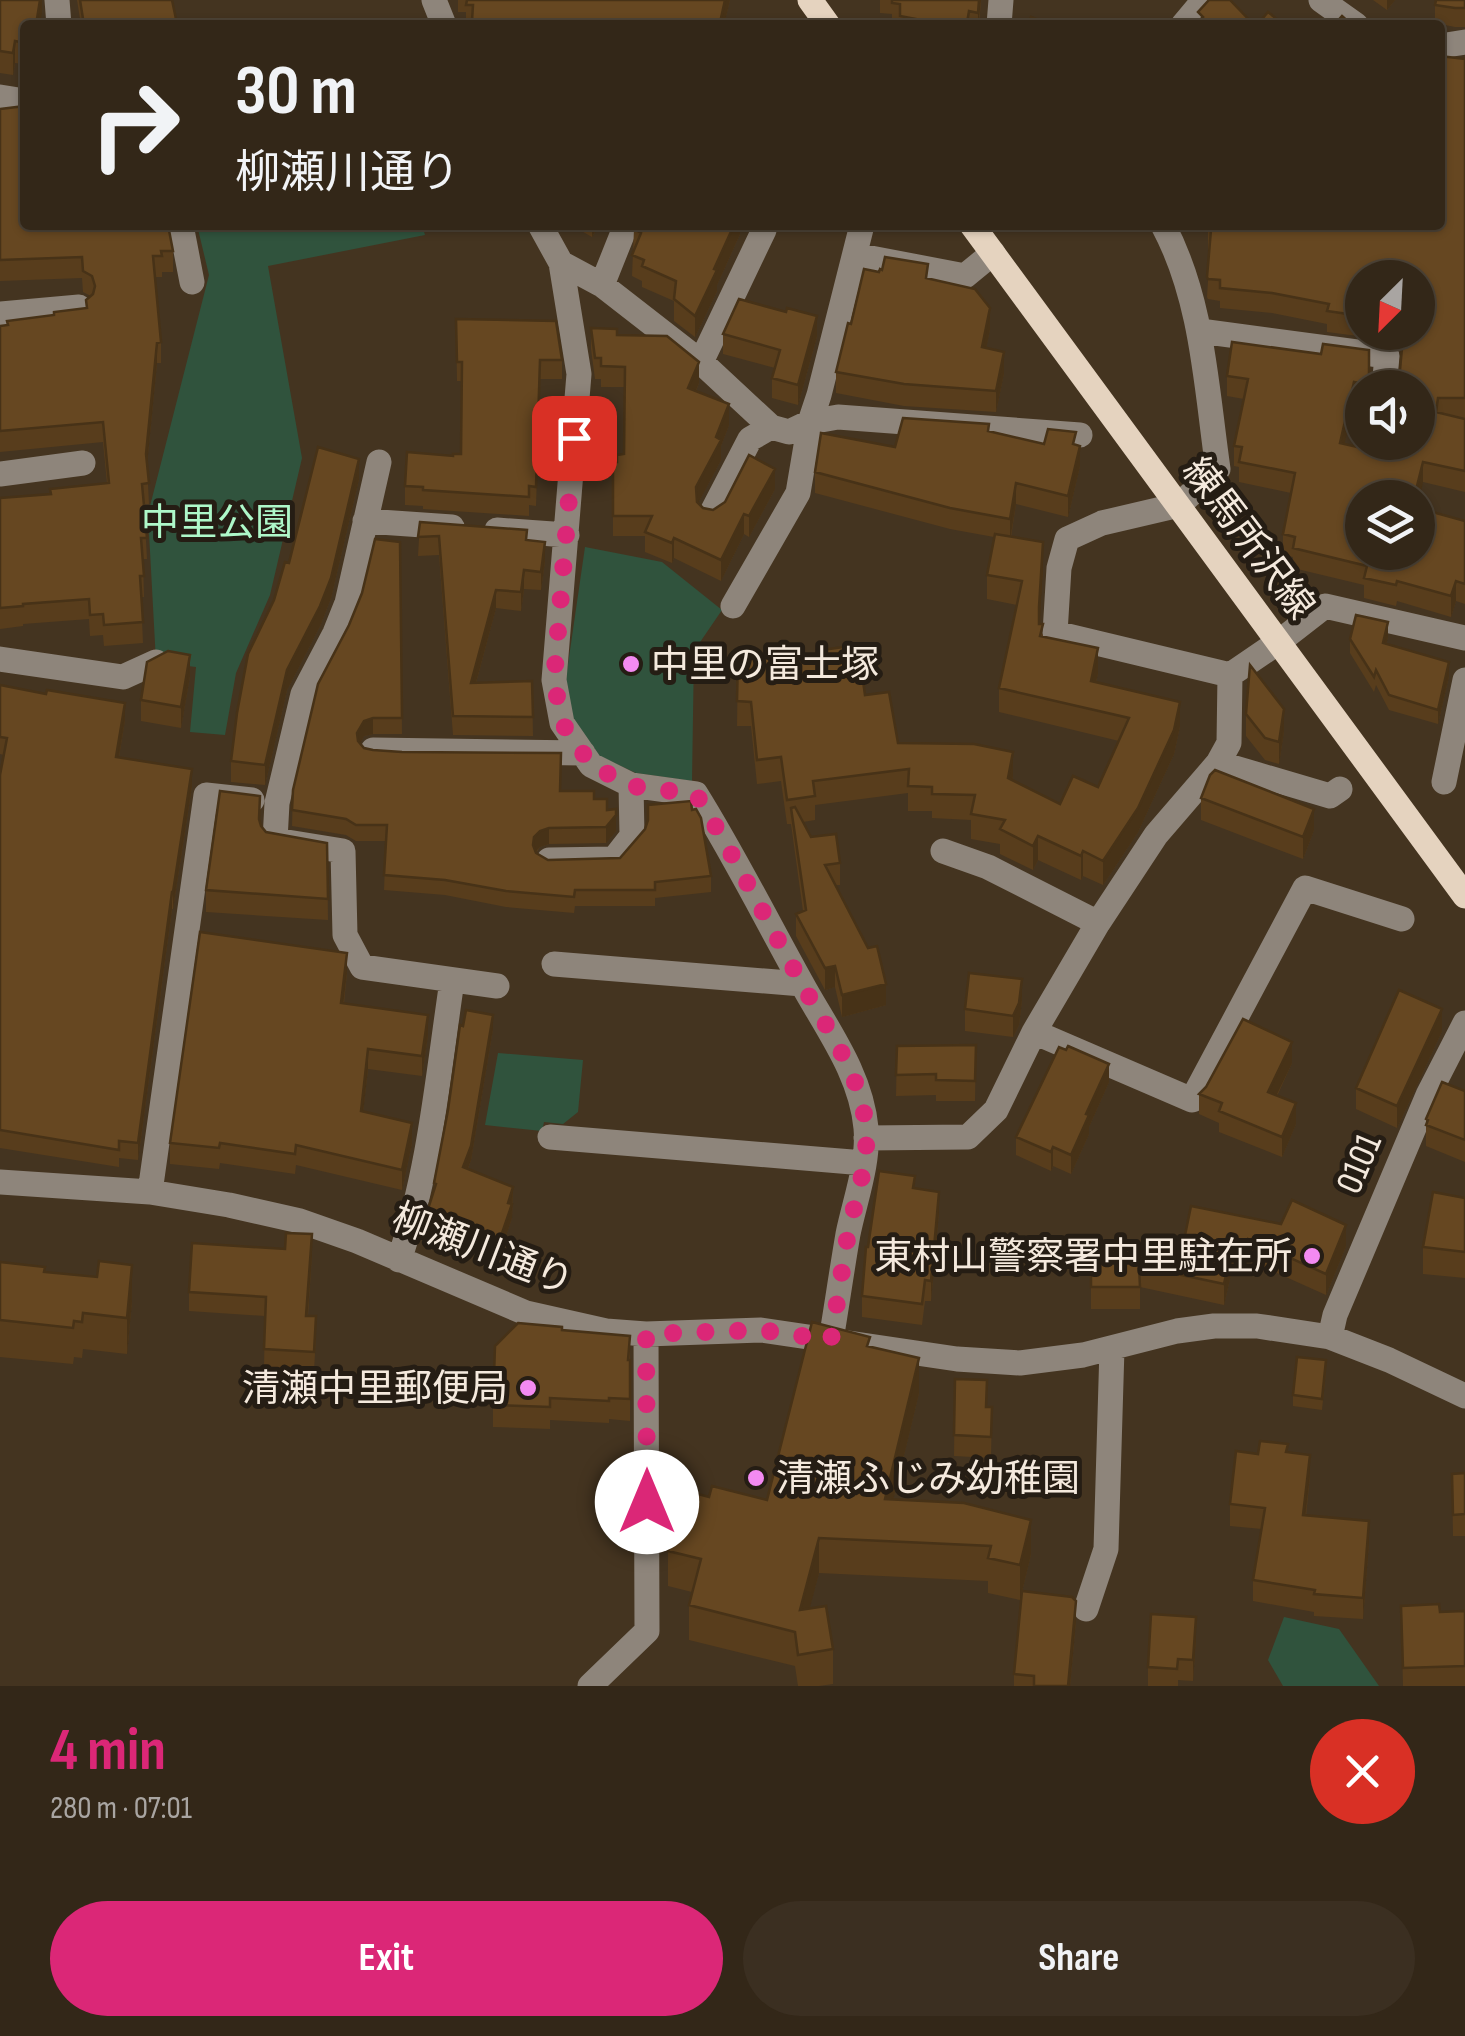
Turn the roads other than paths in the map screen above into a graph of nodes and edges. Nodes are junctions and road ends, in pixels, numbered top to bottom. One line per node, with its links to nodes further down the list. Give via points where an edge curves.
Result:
1 (1204, 0): 3 (street)
2 (1321, 0): 4 (street)
3 (1187, 20)
4 (1349, 20)
5 (182, 230): 15 (street)
6 (543, 230): 14 (street)
7 (624, 230): 16 (street)
8 (764, 230): 21 (street)
9 (861, 230): 13 (street)
10 (976, 230): 12 (main road, 練馬所沢線)
11 (1166, 230): 19 (street)
12 (993, 253): 13 (street, via 965,276); 28 (main road, 練馬所沢線)
13 (855, 256): 22 (street)
14 (561, 263): 16 (street); 31 (street, via 578,374)
15 (192, 282)
16 (602, 285): 21 (street)
17 (79, 308): 18 (street)
18 (0, 314)
19 (1200, 331): 20 (street); 28 (street, via 1218,469)
20 (1345, 341)
21 (701, 362): 23 (street)
22 (810, 422): 23 (street, via 789,432); 24 (street, via 838,418); 32 (street, via 798,493)
23 (771, 427): 29 (street, via 750,439)
24 (1080, 435)
25 (379, 462): 30 (street)
26 (83, 463): 27 (street)
27 (0, 474)
28 (1178, 505): 34 (main road, 練馬所沢線); 37 (street, via 1102,523 1067,539 1055,633)
29 (711, 514)
30 (364, 521): 31 (street); 45 (street, via 347,603 303,694)
31 (567, 535): 40 (street, via 554,680 562,723)
32 (733, 606)
33 (1465, 638): 34 (street, via 1324,606)
34 (1280, 642): 37 (street); 48 (main road, 練馬所沢線)
35 (0, 660): 36 (street, via 124,677)
36 (156, 662)
37 (1230, 675): 41 (street, via 1229,742)
38 (1465, 680): 42 (street)
39 (373, 750): 40 (street)
40 (583, 754): 43 (street)
41 (1218, 763): 44 (street, via 1330,796); 50 (street, via 1156,835)
42 (1444, 782)
43 (631, 786): 47 (street, via 632,836 614,858); 53 (street, via 696,794)
44 (1340, 789)
45 (277, 803): 52 (street, via 275,840 343,851 344,934 362,967); 60 (street, via 206,795)
46 (943, 851): 50 (street)
47 (549, 860)
48 (1465, 896)
49 (1402, 919): 56 (street, via 1306,888 1192,1100)
50 (1098, 923): 56 (street)
51 (554, 964): 53 (street)
52 (452, 981): 54 (street); 61 (street, via 422,1180)
53 (802, 984): 58 (street, via 858,1088)
54 (498, 986)
55 (1465, 1024): 63 (street, 0101, via 1428,1094)
56 (1034, 1032): 58 (street, via 996,1110 968,1137)
57 (550, 1137): 58 (street)
58 (865, 1151): 64 (street)
59 (0, 1182): 60 (street, 柳瀬川通り)
60 (150, 1192): 61 (street, 柳瀬川通り, via 300,1221)
61 (399, 1260): 62 (street, 柳瀬川通り, via 526,1313)
62 (646, 1334): 64 (street, 柳瀬川通り, via 761,1330); 68 (street, via 647,1631)
63 (1330, 1336): 65 (street, 柳瀬川通り, via 1214,1326); 66 (street, 柳瀬川通り)
64 (831, 1340): 65 (street, 柳瀬川通り, via 1020,1363)
65 (1112, 1348): 67 (street, via 1106,1549)
66 (1465, 1396)
67 (1086, 1609)
68 (590, 1686)

